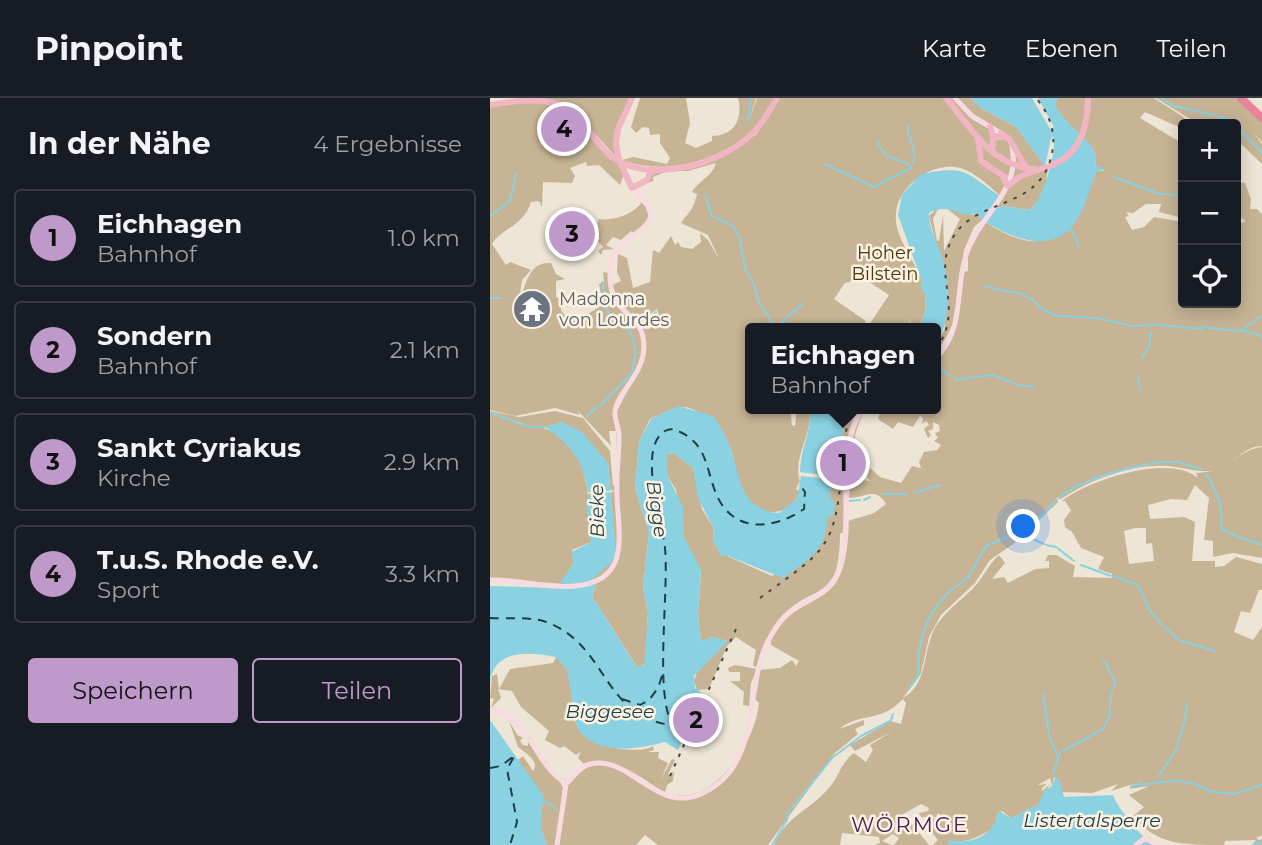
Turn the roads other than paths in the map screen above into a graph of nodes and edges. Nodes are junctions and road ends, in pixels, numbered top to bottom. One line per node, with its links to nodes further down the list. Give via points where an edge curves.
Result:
1 (632, 98): 18 (main road, via 616,137 619,160)
2 (777, 98): 16 (main road, via 753,133 727,152)
3 (946, 98): 11 (main road)
4 (955, 98): 9 (main road)
5 (1088, 98): 15 (main road, via 1085,130 1068,156)
6 (1243, 98): 8 (highway)
7 (490, 105): 16 (main road, via 530,99 561,105 577,115 616,159)
8 (1262, 116)
9 (990, 126): 10 (main road)
10 (998, 133): 11 (main road, via 985,142); 12 (main road); 15 (main road, via 1009,139 1020,161)
11 (978, 138): 13 (main road); 14 (main road)
12 (1012, 148): 14 (main road, via 996,136 990,144); 17 (main road)
13 (979, 153): 14 (main road, via 985,150); 17 (main road, via 986,166)
14 (995, 155): 17 (main road)
15 (1033, 169): 17 (main road); 17 (main road)
16 (649, 172): 18 (main road)
17 (1010, 176): 19 (main road, via 964,260 954,331)
18 (632, 188): 21 (main road, via 648,206 650,218 619,245 610,275 616,304 639,327 643,345 637,374 615,412 620,548 611,569 594,581 573,587)
19 (941, 350)
20 (860, 414): 23 (main road, via 851,436 844,553 837,576 823,593 780,622 758,668 750,727 727,772 706,792 684,798 667,796 619,768 601,763 584,766)
21 (490, 580)
22 (490, 710): 23 (main road, via 517,724 545,765)
23 (565, 782): 24 (main road)
24 (557, 845)
25 (1136, 845): 26 (main road, via 1145,838)
26 (1157, 845)

